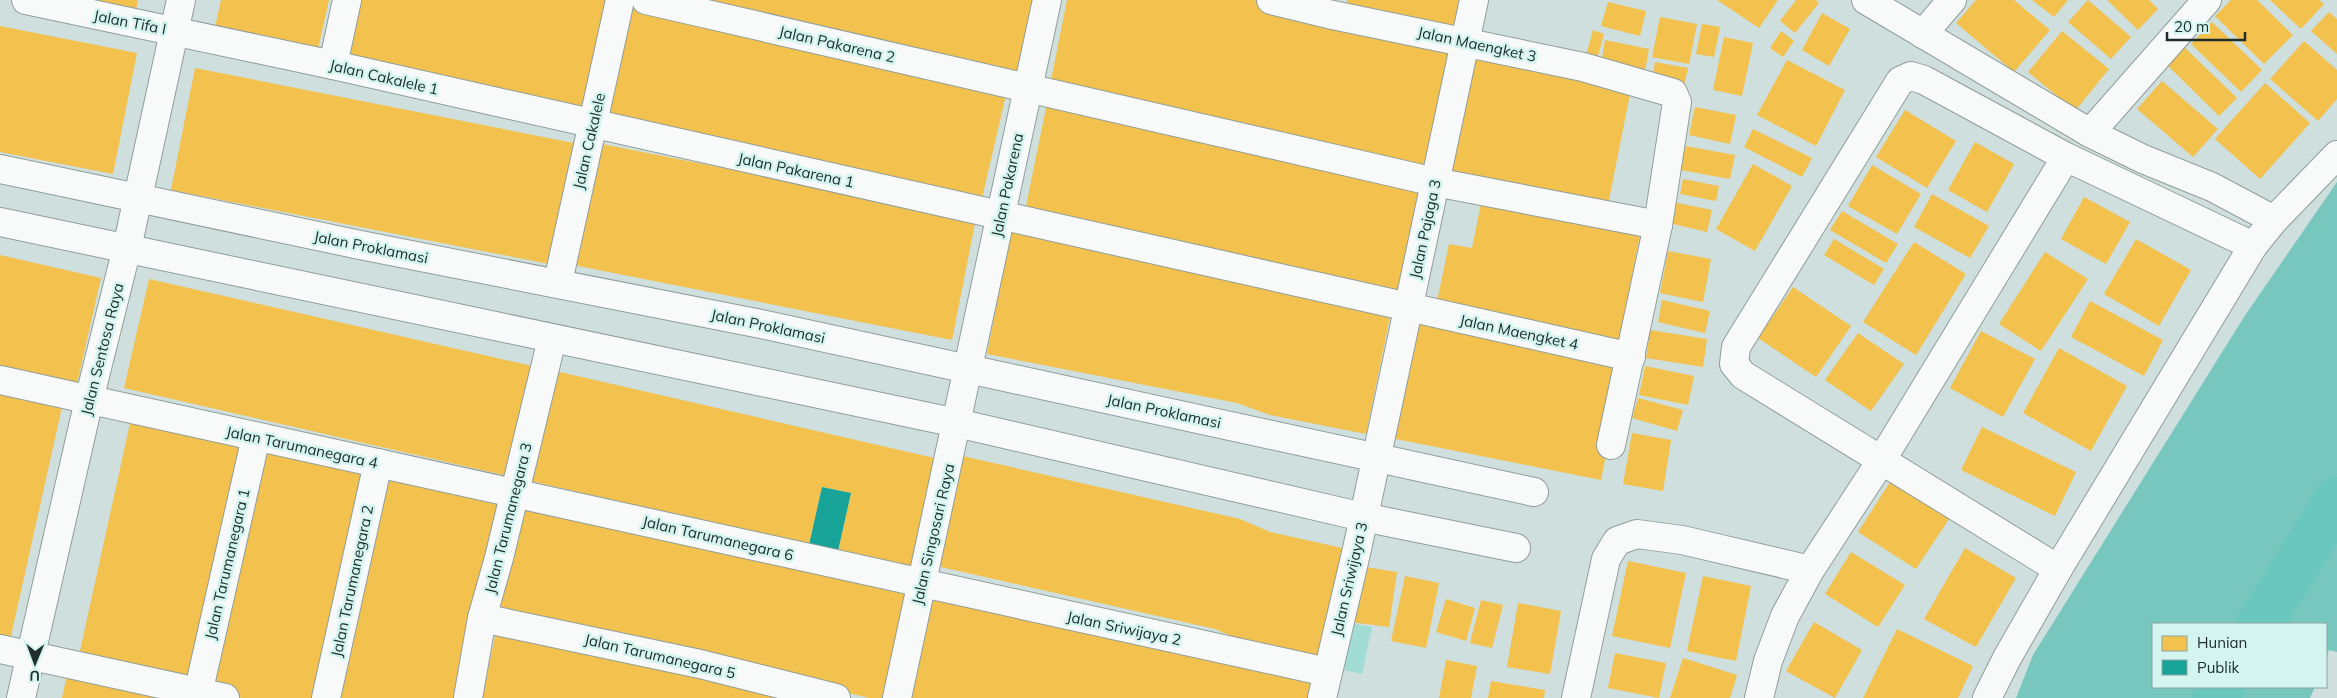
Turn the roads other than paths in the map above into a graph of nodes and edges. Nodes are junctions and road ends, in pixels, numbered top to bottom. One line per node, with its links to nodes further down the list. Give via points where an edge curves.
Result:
1 (26, 0): 13 (street, Jalan Tifa I)
2 (181, 0): 13 (street, Jalan Sentosa Raya)
3 (347, 0): 16 (street)
4 (620, 0): 18 (street, Jalan Cakalele)
5 (646, 0): 17 (street, Jalan Pakarena 2)
6 (1047, 0): 17 (street, Jalan Pakarena)
7 (1270, 0): 12 (street, Jalan Maengket 3)
8 (1474, 0): 15 (street, Jalan Pajaga 3)
9 (1866, 0): 14 (street)
10 (1952, 0): 14 (street)
11 (2207, 0): 19 (street)
12 (1329, 7): 15 (street, Jalan Maengket 3)
13 (175, 30): 16 (street, Jalan Cakalele 1); 24 (street, Jalan Sentosa Raya)
14 (1923, 34): 19 (street)
15 (1465, 41): 23 (street, Jalan Pajaga 3); 28 (street, Jalan Maengket 3, via 1583,67 1673,93 1677,102)
16 (333, 65): 18 (street, Jalan Cakalele 1)
17 (1028, 88): 23 (street, Jalan Pakarena 2); 25 (street, Jalan Pakarena)
18 (593, 125): 25 (street, Jalan Pakarena 1); 31 (street, Jalan Cakalele)
19 (2090, 133): 26 (street, via 2212,187)
20 (2337, 154): 26 (street)
21 (2066, 157): 29 (street); 42 (street); 42 (street, via 1924,80 1911,76 1900,81 1736,347 1734,364 1743,374)
22 (0, 169): 24 (street, Jalan Proklamasi)
23 (1435, 182): 28 (street, Jalan Pakarena 2); 32 (street, Jalan Pajaga 3)
24 (138, 199): 30 (street, Jalan Sentosa Raya); 31 (street, Jalan Proklamasi)
25 (1000, 215): 32 (street, Jalan Pakarena 1); 35 (street, Jalan Pakarena)
26 (2274, 220): 29 (street)
27 (0, 222): 30 (street)
28 (1658, 225): 34 (street)
29 (2253, 246): 48 (street)
30 (127, 248): 33 (street); 37 (street, Jalan Sentosa Raya)
31 (558, 282): 35 (street, Jalan Proklamasi)
32 (1408, 308): 34 (street, Jalan Maengket 4); 41 (street, Jalan Pajaga 3)
33 (552, 339): 38 (street); 44 (street, Jalan Tarumanegara 3)
34 (1631, 357): 40 (street)
35 (969, 370): 38 (street, Jalan Singosari Raya); 41 (street, Jalan Proklamasi)
36 (0, 380): 37 (street, Jalan Tarumanegara 4)
37 (89, 400): 39 (street, Jalan Tarumanegara 4); 53 (street, Jalan Sentosa Raya)
38 (957, 423): 46 (street); 50 (street, Jalan Singosari Raya)
39 (256, 437): 43 (street, Jalan Tarumanegara 4); 55 (street, Jalan Tarumanegara 1)
40 (1611, 445)
41 (1376, 459): 45 (street, Jalan Proklamasi); 46 (street, Jalan Sriwijaya 3)
42 (1881, 461): 48 (street); 49 (street)
43 (378, 463): 44 (street, Jalan Tarumanegara 4); 58 (street, Jalan Tarumanegara 2)
44 (514, 492): 50 (street, Jalan Tarumanegara 6); 51 (street, Jalan Tarumanegara 3)
45 (1534, 492)
46 (1363, 517): 47 (street); 54 (street, Jalan Sriwijaya 3)
47 (1516, 548)
48 (2058, 569): 64 (street)
49 (1810, 570): 62 (street, via 1682,540 1637,534 1616,540 1606,559); 63 (street, via 1785,616 1768,661)
50 (922, 584): 54 (street, Jalan Sriwijaya 2); 61 (street, Jalan Singosari Raya)
51 (482, 618): 59 (street, Jalan Tarumanegara 3); 60 (street, Jalan Tarumanegara 5, via 700,664)
52 (0, 649): 53 (street)
53 (31, 655): 55 (street); 56 (street, Jalan Sentosa Raya)
54 (1324, 685)
55 (198, 695): 57 (street)
56 (21, 698)
57 (225, 698)
58 (326, 698)
59 (468, 698)
60 (836, 698)
61 (897, 698)
62 (1576, 698)
63 (1759, 698)
64 (1988, 698)

